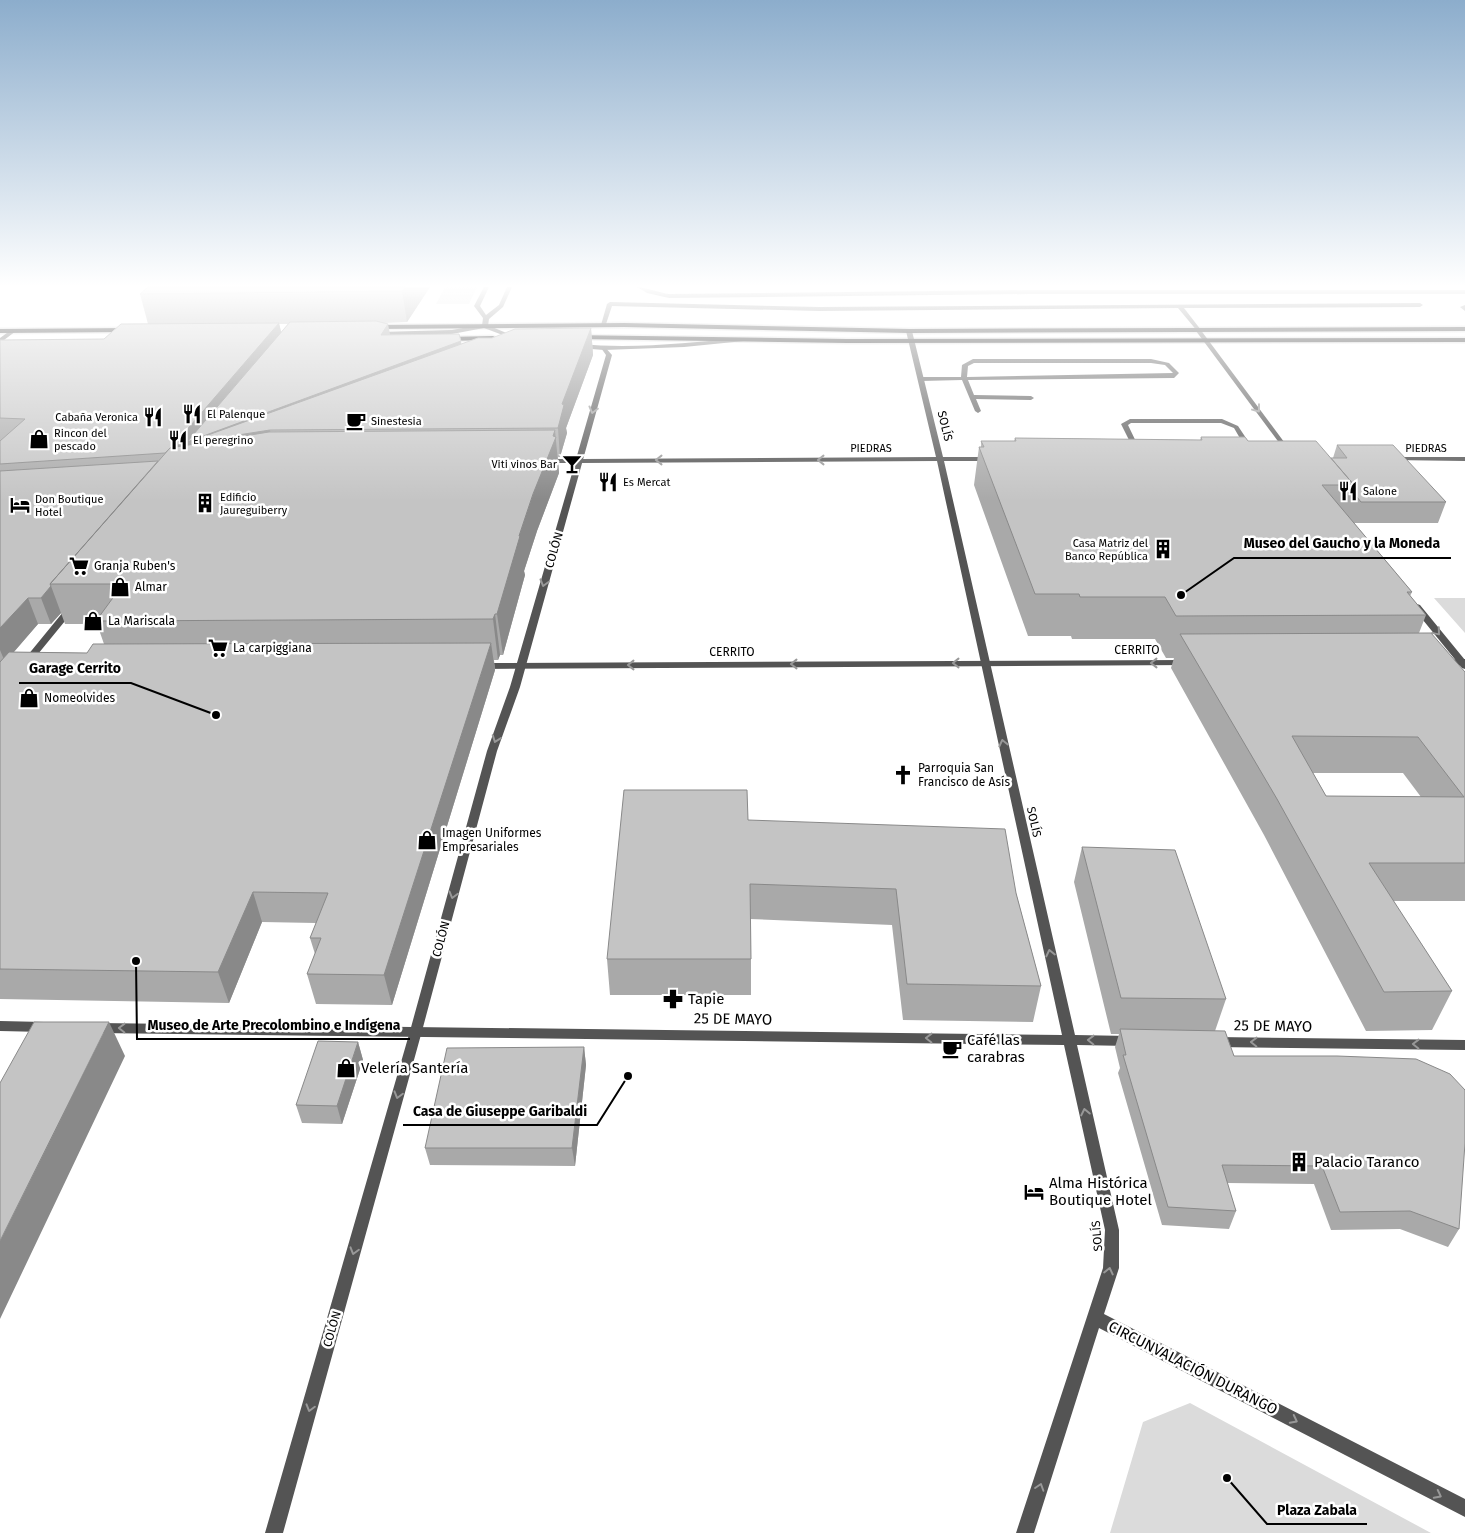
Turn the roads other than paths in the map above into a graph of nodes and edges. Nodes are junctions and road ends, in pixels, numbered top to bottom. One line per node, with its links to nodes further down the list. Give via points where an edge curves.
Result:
1 (608, 359): 20 (street, COLÓN, one-way to 20)
2 (916, 359): 4 (street, SOLÍS)
3 (1219, 359): 18 (street, one-way to 18)
4 (921, 379): 5 (street); 14 (street, SOLÍS)
5 (964, 379): 5 (street, via 1174,376 1176,373 1167,364 1151,361 973,361 965,365); 6 (street)
6 (972, 398): 7 (street); 8 (street)
7 (1031, 398)
8 (978, 411)
9 (1124, 442): 10 (street)
10 (1133, 442): 11 (street); 12 (street, via 1124,424 1130,421 1222,421 1236,427 1245,441); 17 (street)
11 (1142, 442)
12 (1227, 444)
13 (1465, 458): 16 (street, PIEDRAS)
14 (940, 459): 15 (street, PIEDRAS); 20 (street, PIEDRAS, one-way to 20); 24 (street, SOLÍS)
15 (998, 459)
16 (1389, 459)
17 (1142, 460)
18 (1295, 460)
19 (531, 461): 20 (street, PIEDRAS)
20 (580, 461): 28 (street, COLÓN, one-way to 28)
21 (79, 599): 29 (street, via 19,667)
22 (1413, 602): 26 (street, one-way to 26)
23 (1433, 662): 26 (street)
24 (985, 663): 25 (street, CERRITO, one-way to 24); 28 (street, CERRITO, one-way to 28); 34 (street, SOLÍS, one-way to 24)
25 (1194, 663)
26 (1464, 664)
27 (471, 666): 28 (street, CERRITO)
28 (520, 666): 33 (street, COLÓN, one-way to 33, via 492,751)
29 (33, 667)
30 (0, 1026): 31 (street)
31 (59, 1027)
32 (89, 1028): 33 (street, 25 DE MAYO, one-way to 32)
33 (416, 1031): 34 (street, 25 DE MAYO, one-way to 33); 40 (street, COLÓN, one-way to 40)
34 (1070, 1040): 35 (street, 25 DE MAYO, one-way to 34); 38 (street, SOLÍS, one-way to 34, via 1111,1268 1112,1230)
35 (1139, 1041)
36 (1208, 1042): 37 (street, 25 DE MAYO, one-way to 36)
37 (1465, 1045)
38 (1095, 1318): 39 (street, CIRCUNVALACIÓN DURANGO, one-way to 39); 41 (street, CIRCUNVALACIÓN DURANGO, one-way to 38)
39 (1465, 1508)
40 (274, 1533)
41 (1025, 1533)

